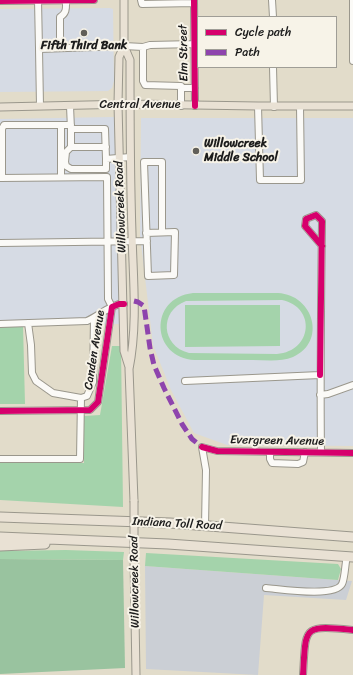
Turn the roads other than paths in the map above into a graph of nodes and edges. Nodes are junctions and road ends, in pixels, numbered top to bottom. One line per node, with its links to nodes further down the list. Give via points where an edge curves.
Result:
1 (0, 0): 2 (street)
2 (38, 0): 3 (street); 17 (street)
3 (50, 0): 4 (street)
4 (66, 0): 5 (street); 16 (street, via 66,12 60,17)
5 (94, 0)
6 (124, 0): 14 (main road, Willowcreek Road)
7 (141, 0): 11 (street, via 142,4)
8 (272, 0): 12 (street)
9 (353, 0): 18 (street)
10 (194, 1): 11 (street); 13 (street, Elm Street)
11 (182, 2)
12 (272, 16)
13 (194, 44): 15 (street); 21 (street, Elm Street)
14 (124, 46): 15 (street); 16 (street); 22 (main road, Willowcreek Road, via 119,56); 23 (main road, Willowcreek Road, via 130,60)
15 (143, 47): 20 (street, via 145,85)
16 (60, 48): 17 (street)
17 (39, 49): 24 (street)
18 (353, 61)
19 (273, 68): 32 (street)
20 (181, 88): 21 (street); 26 (street)
21 (195, 88): 27 (street, Elm Street)
22 (118, 104): 23 (main road, Central Avenue); 25 (main road, Central Avenue); 37 (main road, Willowcreek Road)
23 (130, 104): 26 (main road, Central Avenue); 38 (main road, Willowcreek Road)
24 (40, 106): 25 (main road, Central Avenue); 31 (main road, Central Avenue)
25 (70, 106): 34 (street)
26 (181, 106): 27 (main road, Central Avenue)
27 (195, 106): 28 (main road, Central Avenue)
28 (258, 106): 29 (street, via 260,180 301,180); 32 (main road, Central Avenue)
29 (300, 106): 30 (main road, Central Avenue); 32 (main road, Central Avenue)
30 (353, 106)
31 (0, 107)
32 (274, 107)
33 (61, 125): 34 (street); 40 (street); 41 (street, via 4,125)
34 (71, 127): 35 (street, via 105,129); 36 (street)
35 (106, 146): 36 (street); 39 (street)
36 (71, 147): 39 (street, via 65,156 66,166 71,169 106,168)
37 (119, 157): 38 (street); 39 (street); 46 (main road, Willowcreek Road)
38 (130, 157): 47 (main road, Willowcreek Road)
39 (106, 159)
40 (61, 177): 41 (street); 45 (street, via 107,177)
41 (1, 178)
42 (162, 232): 43 (street); 43 (street, via 162,162 144,162); 44 (street, via 175,232 174,275 148,276)
43 (146, 233): 44 (street)
44 (147, 241): 47 (street)
45 (108, 242): 46 (street); 48 (street); 51 (street, via 108,299)
46 (121, 242): 47 (street); 50 (main road, Willowcreek Road)
47 (132, 242): 55 (main road, Willowcreek Road, via 133,349)
48 (0, 243)
49 (322, 246): 56 (street)
50 (124, 304): 51 (street, Canden Avenue); 55 (main road, Willowcreek Road, via 124,351)
51 (112, 307): 52 (street); 62 (street, Canden Avenue, via 98,402 90,410)
52 (94, 318): 53 (street, via 87,321); 60 (street, via 93,382 87,396)
53 (28, 322): 54 (street); 60 (street, via 32,373 36,381 53,393)
54 (0, 324)
55 (129, 369): 79 (main road, Willowcreek Road, bridge)
56 (320, 375): 57 (street); 59 (street)
57 (185, 381)
58 (353, 385): 59 (street)
59 (320, 395): 65 (street)
60 (81, 398): 62 (street)
61 (0, 411): 62 (street, Canden Avenue)
62 (81, 411): 67 (street, via 80,459)
63 (270, 452): 64 (street, Evergreen Avenue); 64 (street, via 272,463 298,464 303,462); 71 (street, Evergreen Avenue, via 217,451 202,447 206,470)
64 (305, 452): 65 (street, Evergreen Avenue)
65 (321, 452): 66 (street, Evergreen Avenue)
66 (353, 453)
67 (0, 460)
68 (0, 512): 70 (highway)
69 (0, 517): 70 (highway, Indiana Toll Road)
70 (44, 518): 71 (highway, Indiana Toll Road)
71 (205, 526): 73 (highway, Indiana Toll Road)
72 (0, 537): 74 (highway, Indiana Toll Road)
73 (353, 537)
74 (76, 540): 75 (highway); 76 (highway, Indiana Toll Road)
75 (0, 546)
76 (350, 557): 77 (street, via 342,584 333,590 322,592)
77 (266, 588)
78 (353, 630): 80 (street, via 319,628 309,632 305,640)
79 (136, 675)
80 (303, 675)

